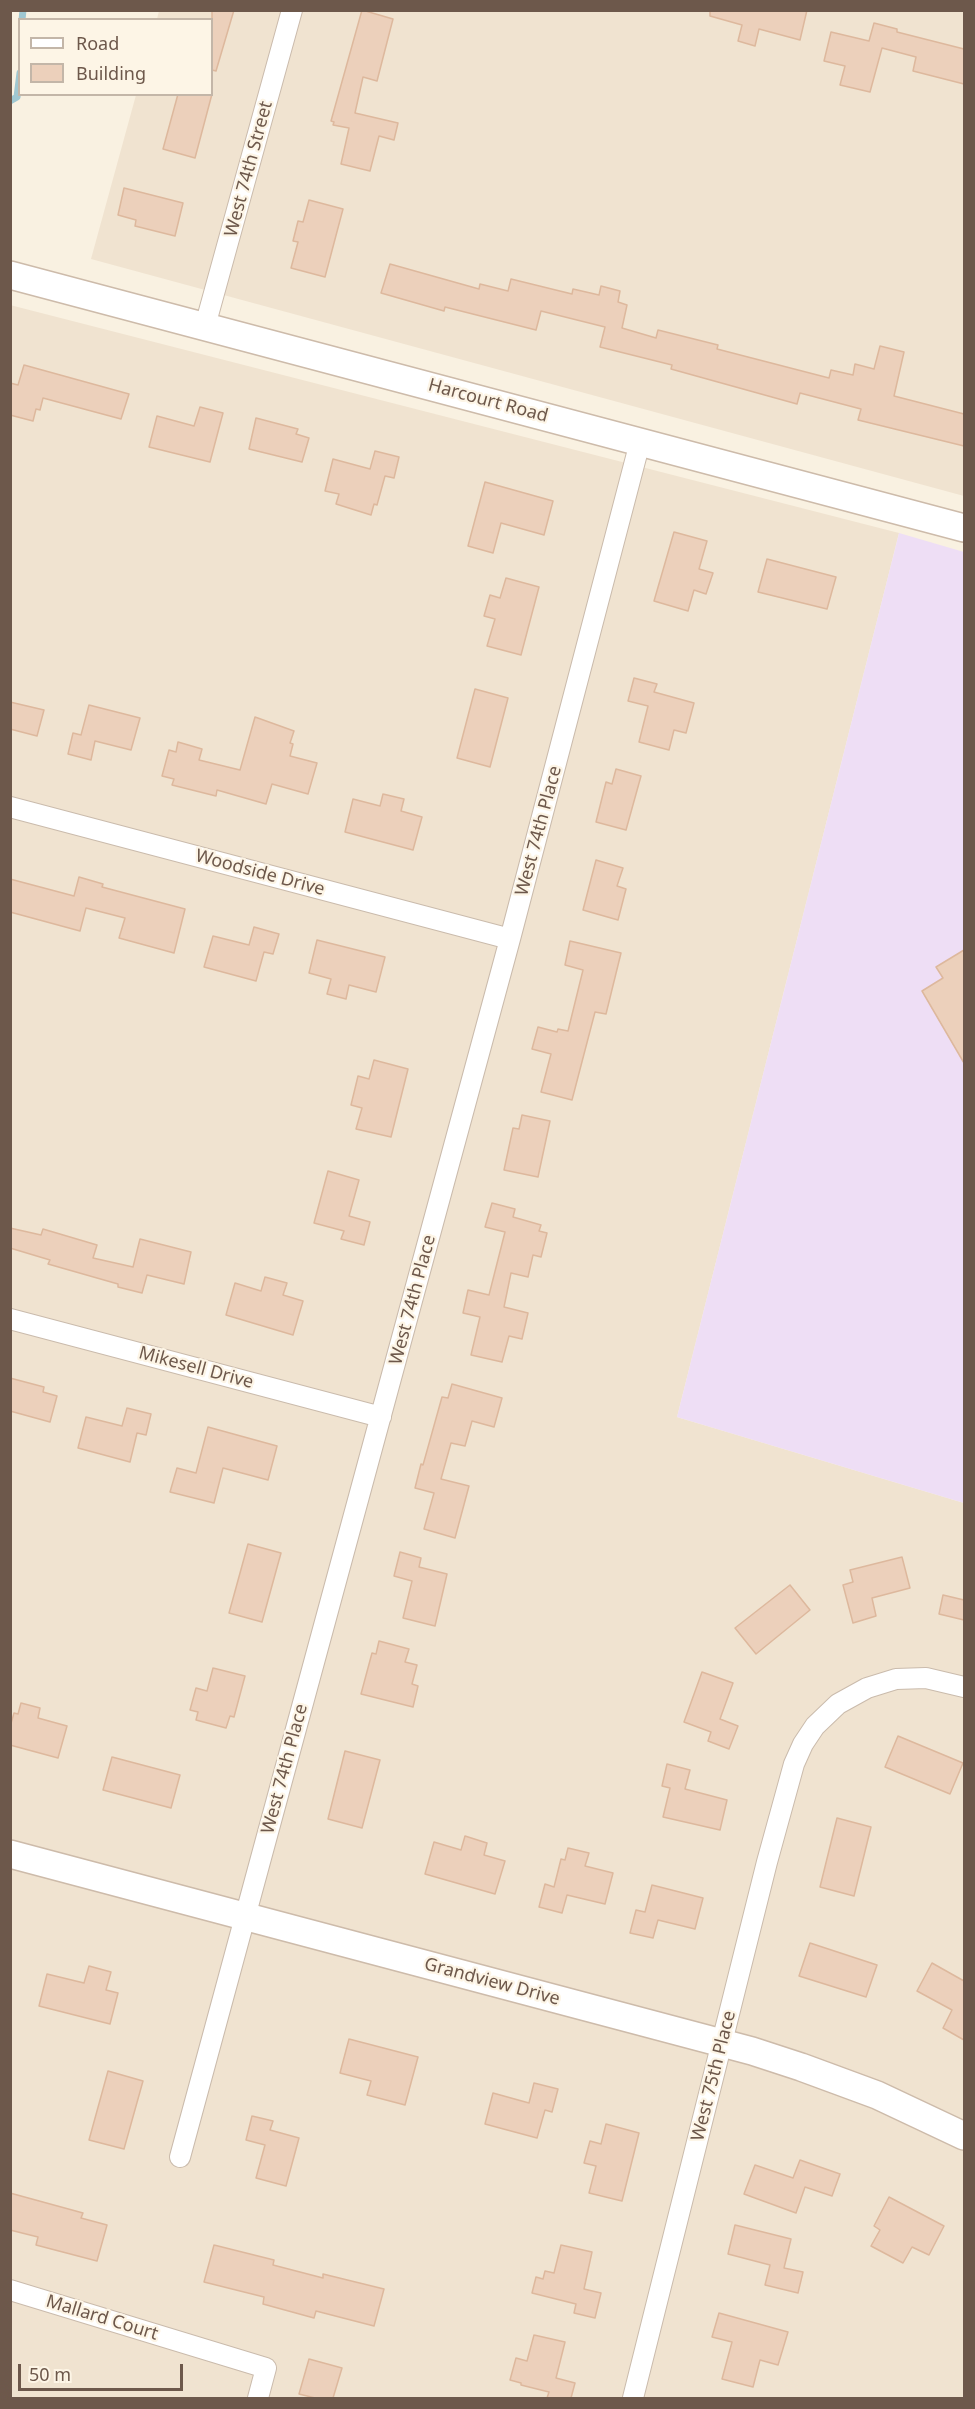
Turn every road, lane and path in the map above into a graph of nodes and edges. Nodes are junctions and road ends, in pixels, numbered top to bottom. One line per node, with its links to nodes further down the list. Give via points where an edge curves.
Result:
1 (292, 10): 3 (street, West 74th Street)
2 (10, 275): 3 (street, Harcourt Road)
3 (206, 326): 4 (street, Harcourt Road)
4 (640, 442): 5 (street, Harcourt Road); 7 (street, West 74th Place)
5 (964, 528)
6 (10, 807): 7 (street, Woodside Drive)
7 (510, 939): 9 (street, West 74th Place)
8 (10, 1319): 9 (street, Mikesell Drive)
9 (381, 1417): 12 (street, West 74th Place)
10 (964, 1687): 13 (street, West 75th Place, via 926,1678 896,1679 867,1688 838,1704 815,1726 799,1754 767,1862)
11 (10, 1854): 12 (street, Grandview Drive)
12 (244, 1917): 13 (street, Grandview Drive); 15 (street, West 74th Place)
13 (722, 2043): 14 (street, Grandview Drive, via 849,2084); 18 (street, West 75th Place)
14 (964, 2136)
15 (180, 2157)
16 (10, 2290): 17 (street, Mallard Court, via 266,2368)
17 (258, 2398)
18 (633, 2398)

